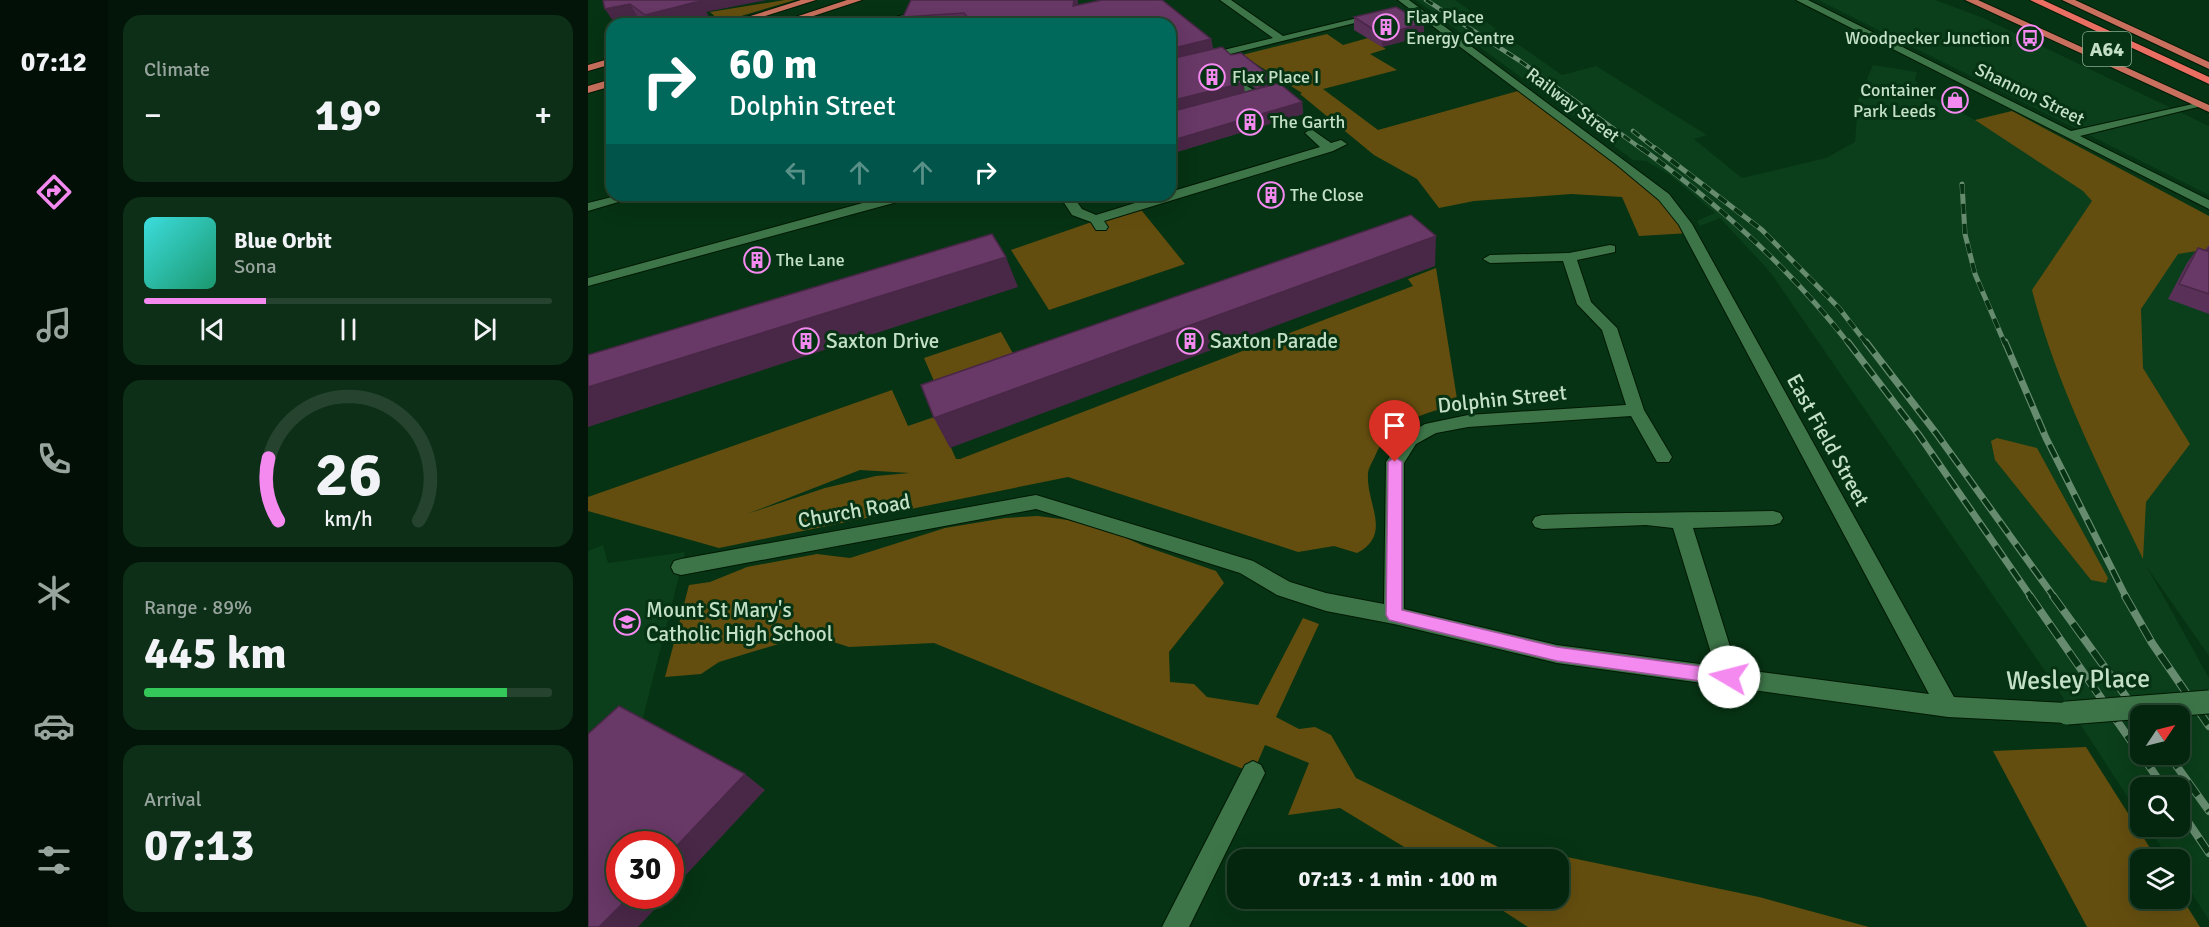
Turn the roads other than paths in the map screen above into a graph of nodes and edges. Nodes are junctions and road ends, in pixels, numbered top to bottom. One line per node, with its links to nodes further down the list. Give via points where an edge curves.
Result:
1 (810, 0): 12 (highway)
2 (857, 0): 13 (highway)
3 (1225, 0): 14 (street)
4 (1801, 0): 30 (street, Shannon Street)
5 (1970, 0): 28 (highway)
6 (2035, 0): 22 (highway)
7 (2067, 0): 10 (highway, A64)
8 (2075, 0): 10 (highway, A64)
9 (1407, 6): 31 (street, Railway Street)
10 (2086, 9): 17 (highway, A64)
11 (1392, 13): 14 (street)
12 (750, 18)
13 (798, 18)
14 (1282, 40): 16 (street)
15 (606, 63): 19 (highway)
16 (1176, 65)
17 (2209, 66)
18 (2146, 67): 27 (highway, A64)
19 (588, 69)
20 (606, 74): 21 (highway)
21 (588, 80)
22 (2209, 81)
23 (606, 84): 25 (highway)
24 (1245, 88): 26 (street, via 1251,99)
25 (588, 90)
26 (1276, 92)
27 (2209, 97)
28 (2203, 107): 30 (street)
29 (1311, 133): 32 (street, via 1335,146)
30 (2072, 134): 37 (street, Shannon Street)
31 (1664, 197): 53 (street, East Field Street, via 1685,224)
32 (1176, 198)
33 (612, 201): 38 (street)
34 (885, 201): 42 (street)
35 (1069, 201): 36 (street, via 1077,212 1099,223)
36 (1166, 201)
37 (2209, 205)
38 (588, 207)
39 (1610, 249): 40 (street)
40 (1569, 257): 41 (street); 43 (street, via 1584,304 1609,328)
41 (1490, 260)
42 (588, 282)
43 (1636, 410): 44 (street); 50 (street, Dolphin Street, via 1468,421 1431,428 1410,440 1395,462)
44 (1663, 457)
45 (1036, 502): 49 (street, Church Road); 50 (street, Wesley Place, via 1246,567 1284,588 1326,602)
46 (1773, 518): 47 (street)
47 (1681, 521): 48 (street, via 1646,518); 51 (street)
48 (1542, 522)
49 (681, 567)
50 (1394, 615): 51 (street, Wesley Place, via 1557,654)
51 (1729, 677): 53 (street, Wesley Place)
52 (2209, 702): 53 (street, Wesley Place, bridge, via 2067,713)
53 (1948, 707)
54 (1253, 773): 55 (street)
55 (1175, 927)

